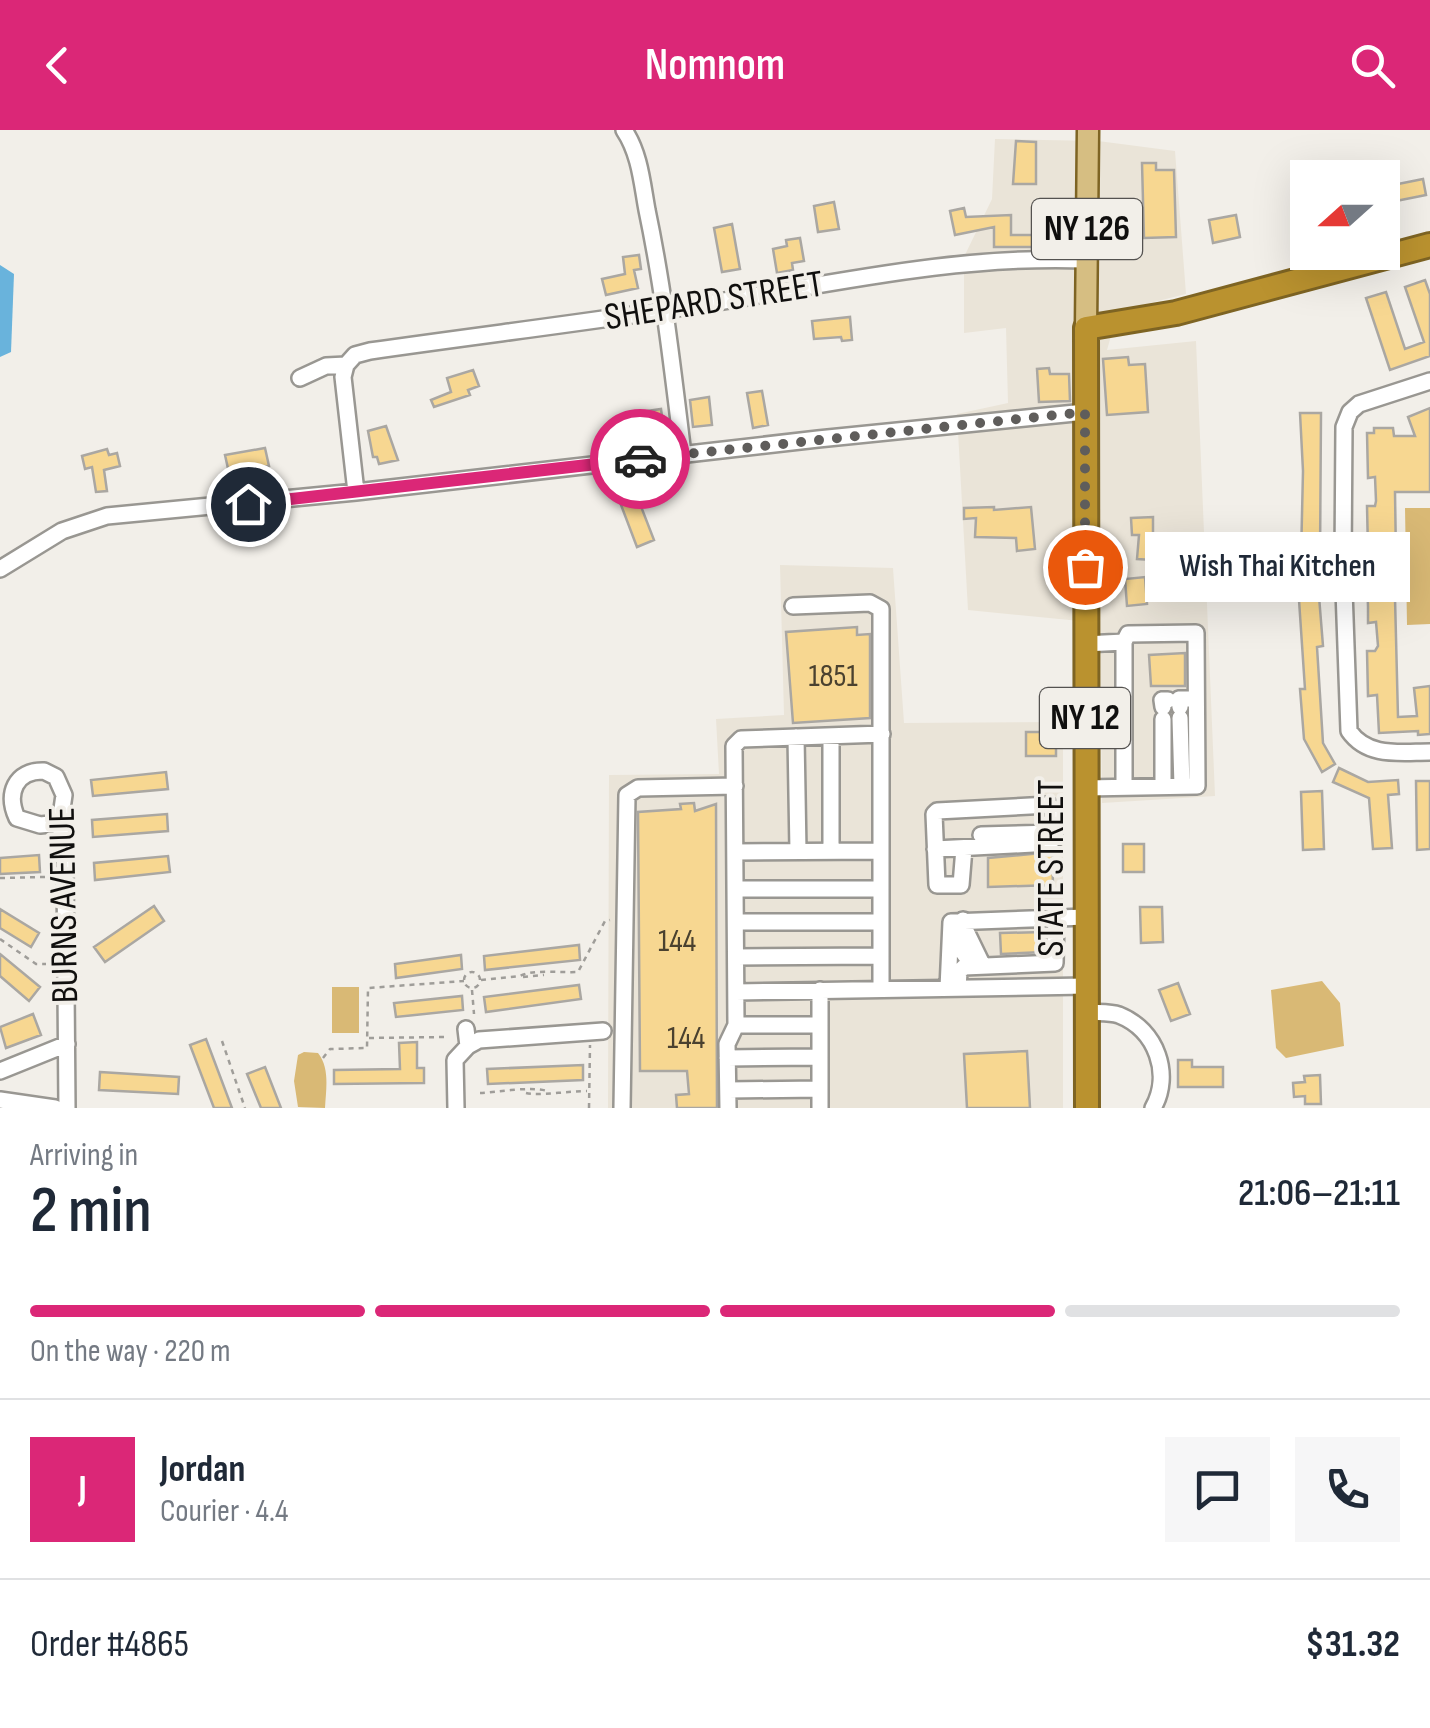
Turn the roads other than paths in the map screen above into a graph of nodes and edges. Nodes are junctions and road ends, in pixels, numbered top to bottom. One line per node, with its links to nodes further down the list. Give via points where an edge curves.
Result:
1 (624, 130): 5 (street, via 634,146)
2 (1088, 130): 4 (main road, STATE STREET / NY 126)
3 (1430, 244): 6 (highway, via 1241,297)
4 (1086, 260): 5 (street, SHEPARD STREET, via 994,260); 6 (main road, STATE STREET / NY 126)
5 (665, 309): 7 (street, SHEPARD STREET, via 370,350); 11 (street)
6 (1094, 328): 10 (highway, STATE STREET / NY 12)
7 (346, 365): 8 (street, SHEPARD STREET); 12 (street)
8 (300, 378)
9 (1430, 381): 21 (street, via 1372,398 1350,412 1344,427 1343,562 1349,730 1372,750)
10 (1085, 412): 11 (street); 16 (highway, STATE STREET / NY 12)
11 (682, 454): 12 (street)
12 (356, 492): 13 (street, via 106,516 62,531)
13 (0, 569)
14 (793, 606): 18 (street, via 870,603 880,609)
15 (1124, 642): 16 (street); 17 (street, via 1128,634 1196,634); 25 (street)
16 (1085, 644): 26 (highway, STATE STREET / NY 12)
17 (1176, 706): 23 (street); 24 (street); 24 (street, via 1197,786)
18 (882, 734): 19 (street); 35 (street)
19 (831, 736): 20 (street); 34 (street)
20 (796, 737): 22 (street, via 736,742); 37 (street)
21 (1430, 752)
22 (735, 786): 36 (street); 69 (street, via 638,788 627,795)
23 (1163, 786): 24 (street); 25 (street)
24 (1182, 786)
25 (1124, 787): 26 (street)
26 (1085, 788): 29 (highway, STATE STREET / NY 12)
27 (980, 808): 30 (street, via 1050,805); 31 (street); 33 (street, via 937,811)
28 (60, 823): 28 (street, BURNS AVENUE, via 23,822 13,810 14,784 36,771 56,777 64,795); 58 (street, BURNS AVENUE)
29 (1085, 826): 30 (street); 40 (highway, STATE STREET / NY 12)
30 (1046, 837): 31 (street); 31 (street)
31 (982, 841): 32 (street)
32 (964, 848): 33 (street); 33 (street, via 964,882 958,886 937,885)
33 (935, 849)
34 (831, 851): 35 (street); 37 (street)
35 (881, 851): 39 (street)
36 (736, 852): 37 (street); 38 (street)
37 (798, 852)
38 (736, 889): 39 (street); 42 (street)
39 (882, 889): 43 (street)
40 (1086, 917): 41 (street); 48 (highway, STATE STREET / NY 12)
41 (1056, 918): 44 (street); 47 (street, via 1055,962)
42 (736, 922): 43 (street); 46 (street)
43 (881, 922): 45 (street)
44 (963, 925): 47 (street, via 962,950); 49 (street, via 949,925)
45 (881, 956): 46 (street); 50 (street)
46 (736, 957): 52 (street)
47 (978, 966): 49 (street, via 964,967)
48 (1086, 986): 49 (street); 53 (highway, STATE STREET / NY 12)
49 (954, 988): 50 (street)
50 (881, 989): 51 (street)
51 (820, 990): 52 (street); 55 (street)
52 (736, 992): 56 (street)
53 (1087, 1012): 72 (highway, STATE STREET / NY 12); 73 (street, via 1118,1015 1160,1054 1162,1089)
54 (470, 1021): 59 (street)
55 (820, 1025): 56 (street); 60 (street)
56 (736, 1026): 61 (street)
57 (597, 1032): 59 (street)
58 (68, 1044): 62 (street); 67 (street, BURNS AVENUE)
59 (468, 1046): 68 (street, via 455,1060)
60 (820, 1057): 61 (street); 63 (street)
61 (727, 1058): 64 (street)
62 (0, 1072)
63 (820, 1089): 64 (street); 71 (street)
64 (728, 1090): 70 (street)
65 (0, 1100): 66 (street)
66 (56, 1108)
67 (67, 1108)
68 (456, 1108)
69 (622, 1108)
70 (728, 1108)
71 (820, 1108)
72 (1087, 1108)
73 (1154, 1108)

